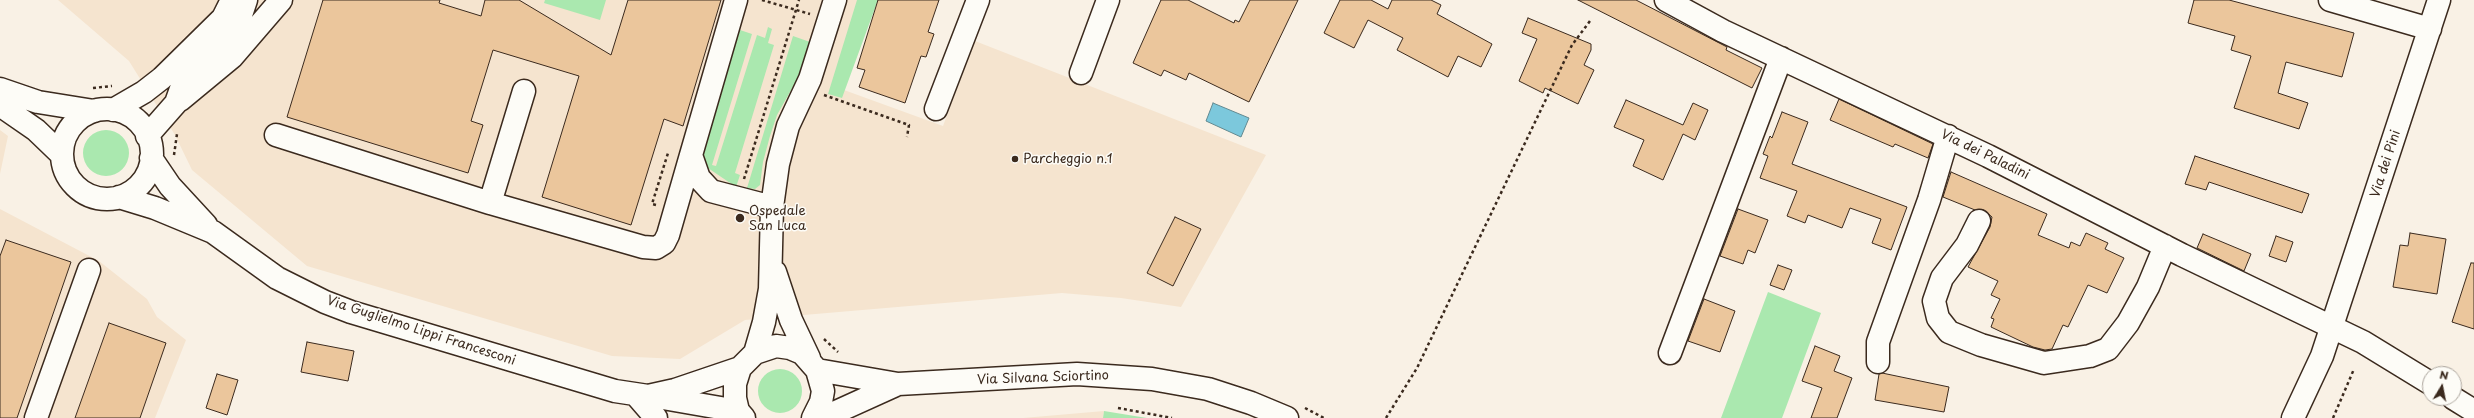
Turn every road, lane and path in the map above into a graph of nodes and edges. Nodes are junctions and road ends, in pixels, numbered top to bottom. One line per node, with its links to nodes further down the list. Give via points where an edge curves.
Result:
1 (232, 0): 27 (street, Via Guglielmo Lippi Francesconi, via 222,18 162,78 144,92)
2 (246, 0): 24 (street, via 238,27 194,70 182,86)
3 (281, 0): 24 (street, via 232,56)
4 (736, 0): 34 (street)
5 (762, 0): 13 (path)
6 (800, 0): 13 (path)
7 (835, 0): 42 (street, via 810,78 788,126 778,164)
8 (978, 0): 26 (street)
9 (1108, 0): 18 (street)
10 (1666, 0): 17 (street, Via dei Paladini, via 1723,31)
11 (2330, 0): 16 (street)
12 (2439, 0): 16 (street, Via dei Pini)
13 (796, 10): 14 (path); 37 (path)
14 (811, 14)
15 (1590, 21): 67 (path, via 1572,45 1417,368)
16 (2430, 29): 48 (street, Via dei Pini)
17 (1781, 58): 31 (street, Via dei Paladini); 49 (street)
18 (1081, 73)
19 (116, 85): 21 (path)
20 (0, 89): 27 (street, via 38,102)
21 (90, 89)
22 (524, 91): 40 (street)
23 (823, 91): 32 (path, via 826,97 910,125)
24 (176, 103): 30 (street)
25 (0, 105): 33 (street, via 36,130)
26 (936, 109)
27 (103, 111): 30 (street, via 131,116); 33 (street, Via Guglielmo Lippi Francesconi, via 82,116 71,127 64,140)
28 (178, 131): 36 (path)
29 (276, 135): 40 (street)
30 (148, 136): 35 (street)
31 (1948, 136): 45 (street, Via dei Paladini); 51 (street, via 1929,200 1878,342)
32 (907, 137)
33 (62, 155): 39 (street, Via Guglielmo Lippi Francesconi, via 68,176 82,191 103,198)
34 (691, 155): 38 (street, via 699,178); 41 (street)
35 (151, 158): 39 (street, via 147,173 140,184); 44 (street, via 174,191)
36 (174, 161)
37 (743, 181)
38 (710, 190): 41 (street); 42 (street)
39 (119, 197): 44 (street, Via Guglielmo Lippi Francesconi, via 155,208)
40 (490, 202): 41 (street, via 643,247 656,248 664,243)
41 (677, 207)
42 (772, 207): 46 (street)
43 (1979, 221): 45 (street, via 1967,245 1942,278 1934,300 1938,318 1949,332 1981,345 2044,363 2090,356 2108,350 2128,322 2148,286)
44 (212, 232): 56 (street, Via Guglielmo Lippi Francesconi, via 277,278 325,302 485,352)
45 (2165, 246): 48 (street, Via dei Paladini)
46 (772, 261): 50 (street, via 764,322); 52 (street, via 780,292)
47 (89, 270): 61 (street)
48 (2332, 328): 54 (street, via 2387,355); 68 (street, via 2316,370)
49 (1670, 353)
50 (748, 360): 52 (street, Via Guglielmo Lippi Francesconi, via 768,347 783,347 797,350); 56 (street, Via Guglielmo Lippi Francesconi, via 675,390); 60 (street, via 735,384 735,398)
51 (1878, 362)
52 (813, 364): 55 (street, Via Silvana Sciortino); 63 (street, via 823,391)
53 (2354, 369): 69 (path)
54 (2422, 378)
55 (898, 384): 64 (street); 66 (street, Via Silvana Sciortino, via 1070,375 1131,377 1208,389)
56 (642, 396): 60 (street); 62 (street)
57 (2462, 404): 59 (street)
58 (1118, 408): 65 (path)
59 (2474, 411)
60 (741, 414)
61 (36, 418)
62 (656, 418)
63 (813, 418)
64 (823, 418)
65 (1172, 418)
66 (1287, 418)
67 (1386, 418)
68 (2293, 418)
69 (2333, 418)

